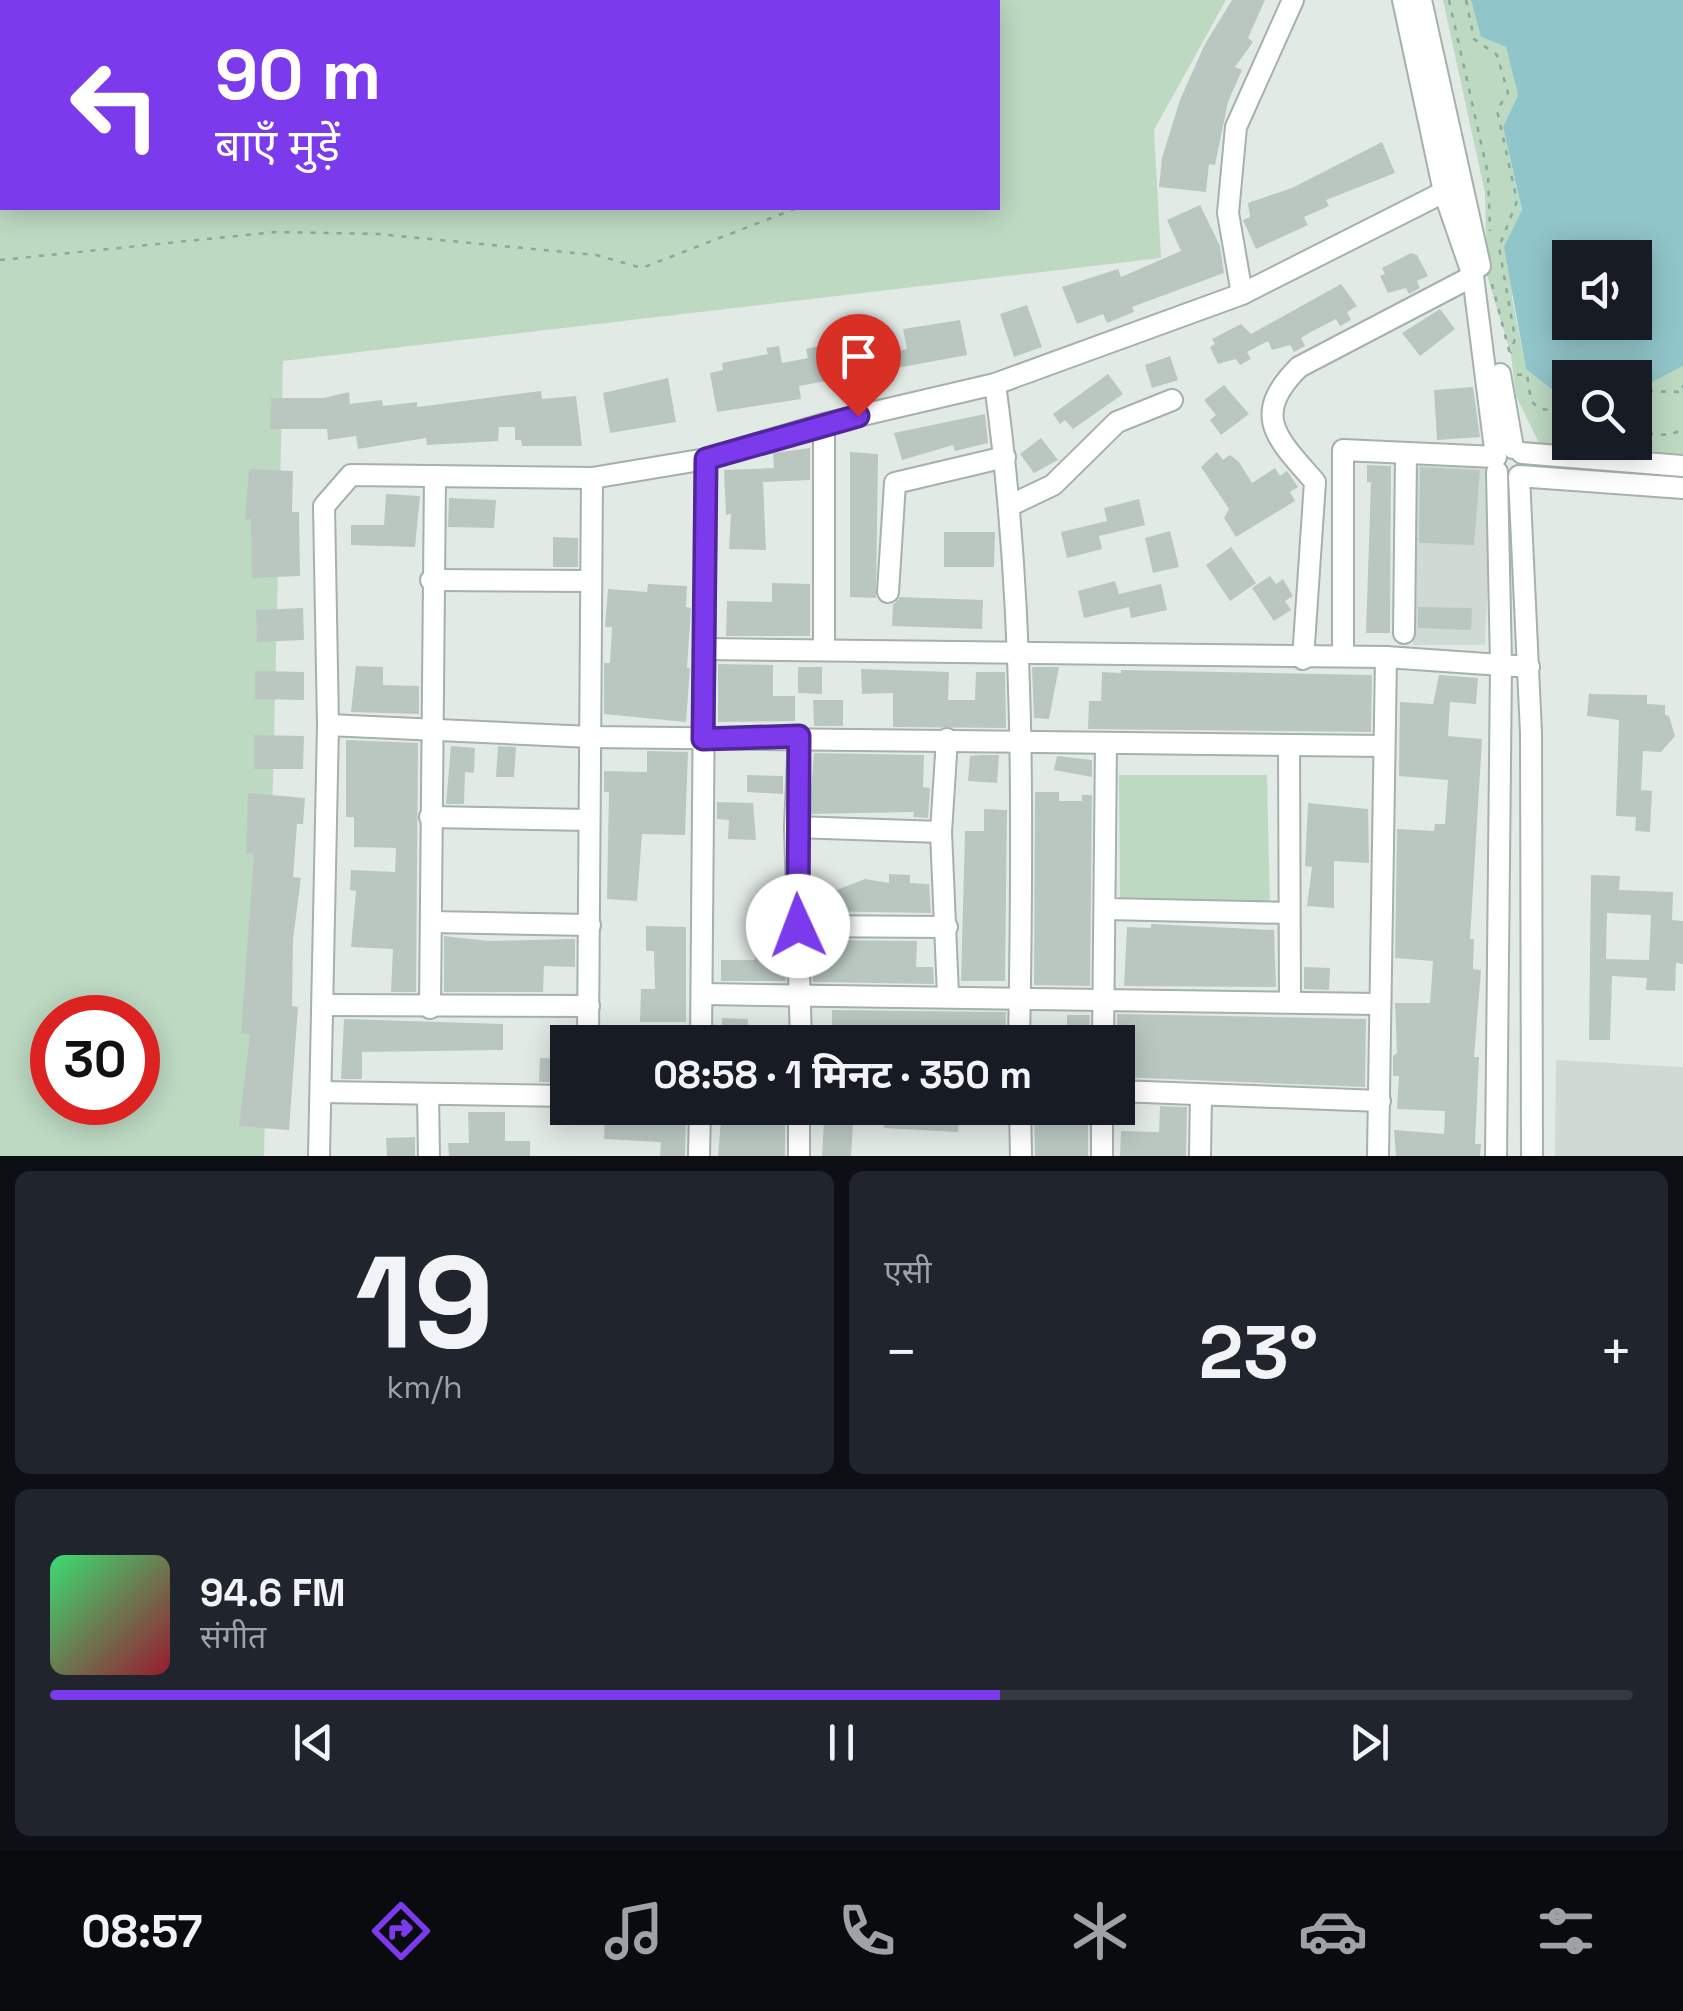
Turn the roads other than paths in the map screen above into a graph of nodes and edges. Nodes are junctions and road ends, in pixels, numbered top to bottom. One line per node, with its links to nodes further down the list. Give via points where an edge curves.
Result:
1 (1294, 0): 6 (street, via 1236,127 1228,213)
2 (1403, 0): 4 (street)
3 (1421, 0): 12 (street, via 1468,199)
4 (1444, 192): 5 (street); 6 (street)
5 (1481, 275): 12 (street); 29 (street, via 1299,366 1277,389 1271,412 1275,436 1315,482)
6 (1242, 294): 7 (street)
7 (994, 384): 9 (street); 11 (street)
8 (1172, 400): 19 (street, via 1118,422 1053,485)
9 (824, 424): 13 (street); 25 (street)
10 (1406, 455): 12 (street); 23 (street); 27 (street, via 1343,450)
11 (1005, 456): 19 (street); 22 (street, via 895,483)
12 (1507, 457): 14 (street); 16 (street, via 1525,468); 30 (street)
13 (706, 459): 17 (street); 24 (street)
14 (1683, 466)
15 (435, 476): 17 (street); 20 (street); 32 (street, via 351,475 324,506)
16 (1519, 476): 18 (street); 31 (street)
17 (592, 478): 21 (street)
18 (1683, 488)
19 (1012, 505): 26 (street)
20 (431, 580): 21 (street); 33 (street)
21 (589, 581): 35 (street)
22 (888, 592)
23 (1404, 634)
24 (704, 648): 25 (street); 36 (street)
25 (824, 650): 26 (street)
26 (1018, 655): 29 (street); 38 (street)
27 (1343, 656): 28 (street); 29 (street)
28 (1386, 657): 30 (street); 41 (street)
29 (1303, 659)
30 (1501, 664): 31 (street); 85 (street)
31 (1529, 666): 86 (street)
32 (328, 725): 33 (street); 59 (street)
33 (429, 726): 35 (street); 42 (street)
34 (799, 736): 36 (street); 37 (street); 44 (street)
35 (591, 737): 36 (street); 43 (street)
36 (703, 739): 52 (street)
37 (947, 739): 38 (street); 45 (street)
38 (1019, 740): 39 (street); 54 (street)
39 (1106, 742): 40 (street); 46 (street)
40 (1289, 744): 41 (street); 47 (street)
41 (1384, 746): 58 (street)
42 (430, 817): 43 (street); 48 (street)
43 (589, 820): 49 (street)
44 (796, 827): 45 (street); 50 (street)
45 (941, 832): 51 (street)
46 (1107, 909): 47 (street); 56 (street)
47 (1289, 913): 57 (street)
48 (432, 922): 49 (street); 61 (street)
49 (590, 924): 60 (street)
50 (798, 926): 51 (street); 55 (street)
51 (947, 927): 53 (street)
52 (702, 994): 55 (street); 63 (street)
53 (948, 995): 54 (street); 55 (street)
54 (1020, 996): 56 (street); 65 (street)
55 (802, 997): 64 (street)
56 (1104, 997): 57 (street); 66 (street)
57 (1290, 1002): 58 (street)
58 (1380, 1004): 72 (street)
59 (325, 1005): 61 (street); 67 (street)
60 (588, 1006): 61 (street); 62 (street)
61 (430, 1008)
62 (588, 1025)
63 (702, 1025)
64 (801, 1025)
65 (1020, 1025)
66 (1103, 1025)
67 (321, 1092): 70 (street); 77 (street)
68 (1135, 1093): 69 (street)
69 (1201, 1095): 72 (street); 83 (street)
70 (428, 1096): 71 (street); 78 (street)
71 (550, 1096)
72 (1380, 1101): 84 (street)
73 (700, 1125): 79 (street)
74 (799, 1125): 80 (street)
75 (1020, 1125): 81 (street)
76 (1102, 1125): 82 (street)
77 (319, 1156)
78 (429, 1156)
79 (699, 1156)
80 (798, 1156)
81 (1020, 1156)
82 (1102, 1156)
83 (1200, 1156)
84 (1378, 1156)
85 (1496, 1156)
86 (1532, 1156)

